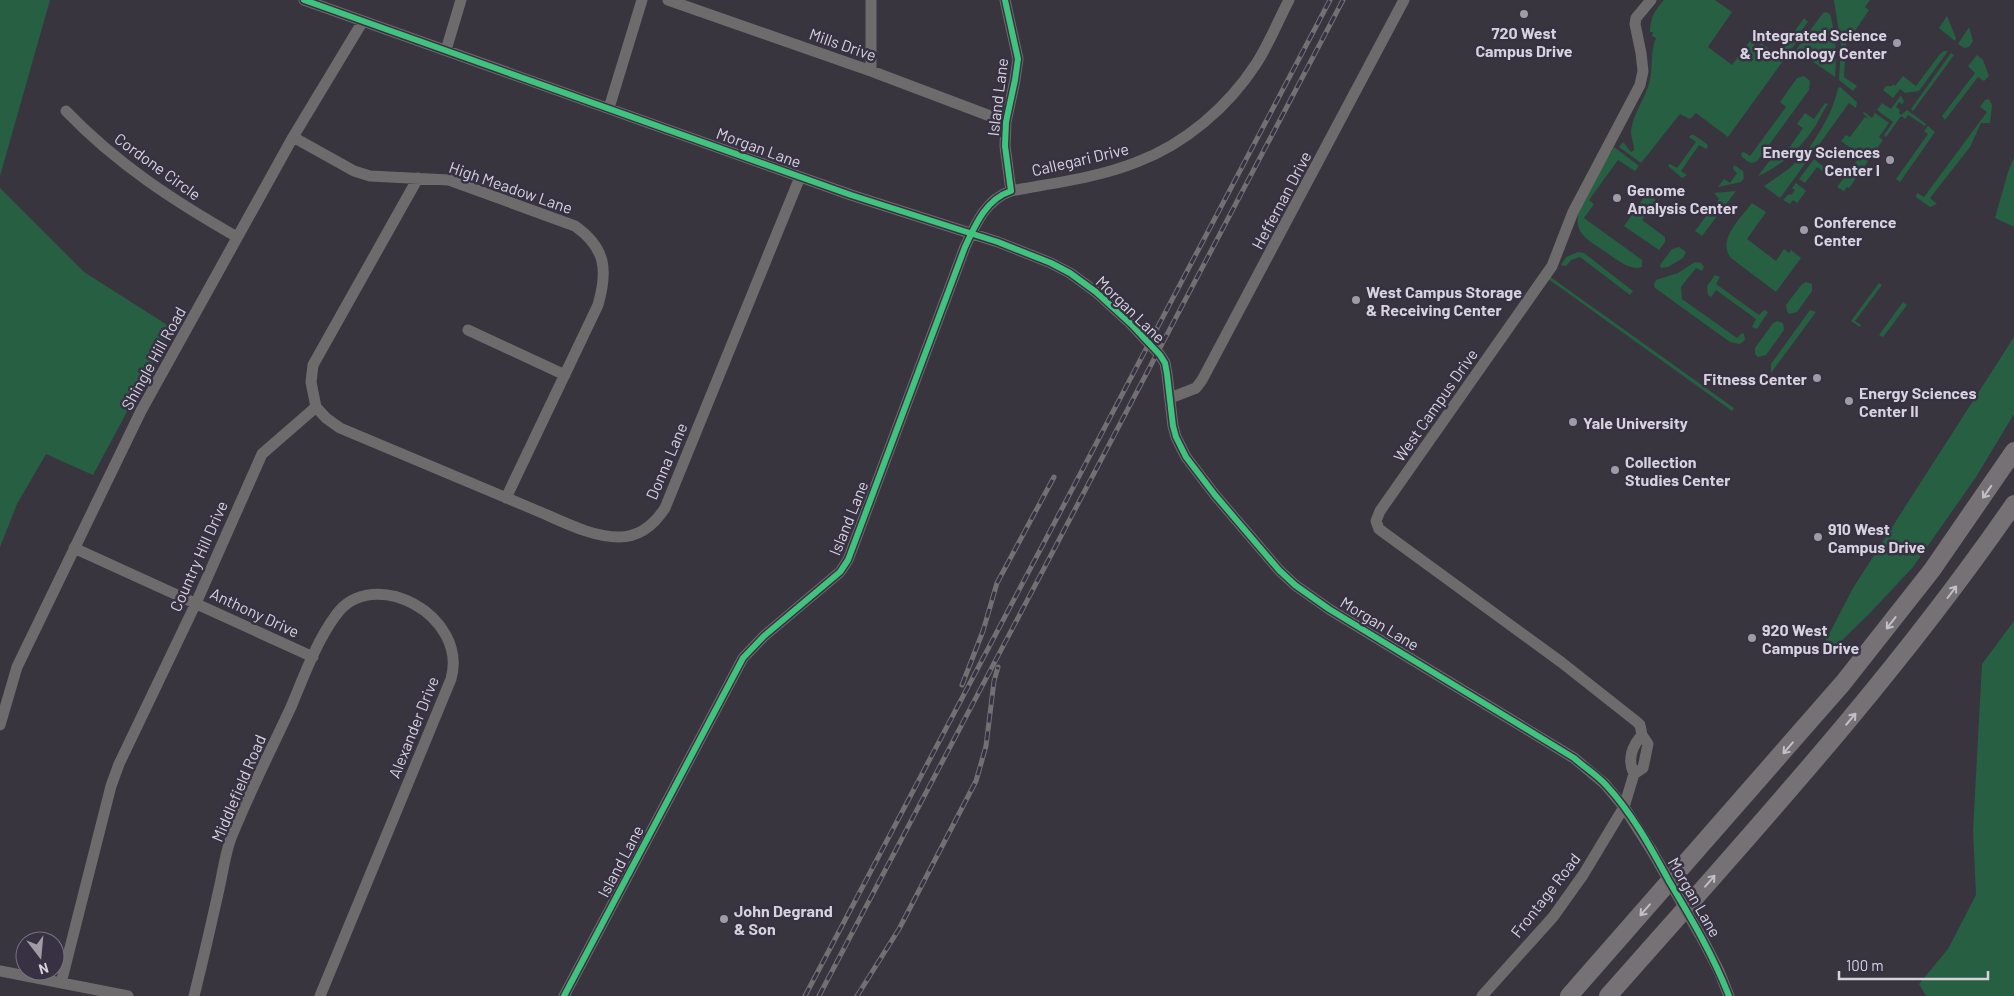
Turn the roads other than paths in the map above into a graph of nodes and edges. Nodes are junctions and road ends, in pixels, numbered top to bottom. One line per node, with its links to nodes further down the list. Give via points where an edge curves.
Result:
1 (304, 0): 10 (street, Morgan Lane)
2 (462, 0): 11 (street)
3 (642, 0): 13 (street)
4 (668, 0): 12 (street, Mills Drive)
5 (871, 0): 12 (street)
6 (1005, 0): 15 (street, Island Lane, via 1018,59)
7 (1289, 0): 19 (street, Callegari Drive, via 1256,64 1212,116 1186,136 1160,152 1105,173)
8 (1404, 0): 24 (street, Heffernan Drive, via 1207,372 1196,388)
9 (1651, 0): 33 (street, West Campus Drive, via 1634,24 1643,71 1640,85 1573,212 1557,250 1558,256 1380,510 1376,521 1379,529 1638,722 1648,744 1647,751 1643,768 1634,774)
10 (363, 21): 11 (street, Morgan Lane); 16 (street, Shingle Hill Road)
11 (446, 50): 13 (street, Morgan Lane)
12 (871, 71): 15 (street, Mills Drive)
13 (609, 108): 17 (street, Morgan Lane)
14 (66, 111): 21 (street, Cordone Circle, via 129,168)
15 (1006, 122): 19 (street, Island Lane, via 1005,146)
16 (293, 137): 18 (street, High Meadow Lane, via 362,174); 21 (street, Shingle Hill Road)
17 (800, 177): 20 (street, Morgan Lane); 27 (street, Donna Lane, via 658,519 633,536 606,536)
18 (418, 178): 23 (street, High Meadow Lane, via 449,180 575,226 592,240 603,261 604,284 598,305); 25 (street, via 313,364 311,382)
19 (1011, 191): 20 (street, Island Lane, via 990,204)
20 (971, 233): 24 (street, Morgan Lane, via 1052,263 1096,292 1131,324 1165,363); 39 (street, Island Lane, via 848,560 840,572 764,636 743,658)
21 (237, 238): 29 (street, Shingle Hill Road, via 142,410)
22 (468, 330): 23 (street)
23 (565, 375): 27 (street, High Meadow Lane)
24 (1170, 398): 33 (street, Morgan Lane, via 1176,437 1186,457 1215,495 1295,585 1574,758 1605,784)
25 (316, 407): 27 (street, Donna Lane, via 340,428); 30 (street, Country Hill Drive, via 262,454)
26 (2014, 451): 41 (highway, one-way to 41, via 1932,570 1849,676)
27 (506, 498)
28 (2014, 504): 42 (highway, one-way to 28, via 1865,702 1953,590)
29 (74, 548): 30 (street, Anthony Drive); 32 (street, Shingle Hill Road, via 17,667)
30 (196, 603): 31 (street, Anthony Drive); 35 (street, Country Hill Drive, via 114,776)
31 (314, 656): 37 (street, Middlefield Road, via 231,839); 38 (street, Alexander Drive, via 338,612 355,599 376,594 401,600 430,614 449,638 454,663 445,694)
32 (0, 724)
33 (1624, 807): 40 (street, Frontage Road, via 1583,876 1553,917); 43 (street, Morgan Lane, bridge, via 1703,940)
34 (0, 970): 35 (street)
35 (61, 982): 36 (street)
36 (128, 996)
37 (194, 996)
38 (320, 996)
39 (564, 996)
40 (1482, 996)
41 (1569, 996)
42 (1608, 996)
43 (1729, 996)

